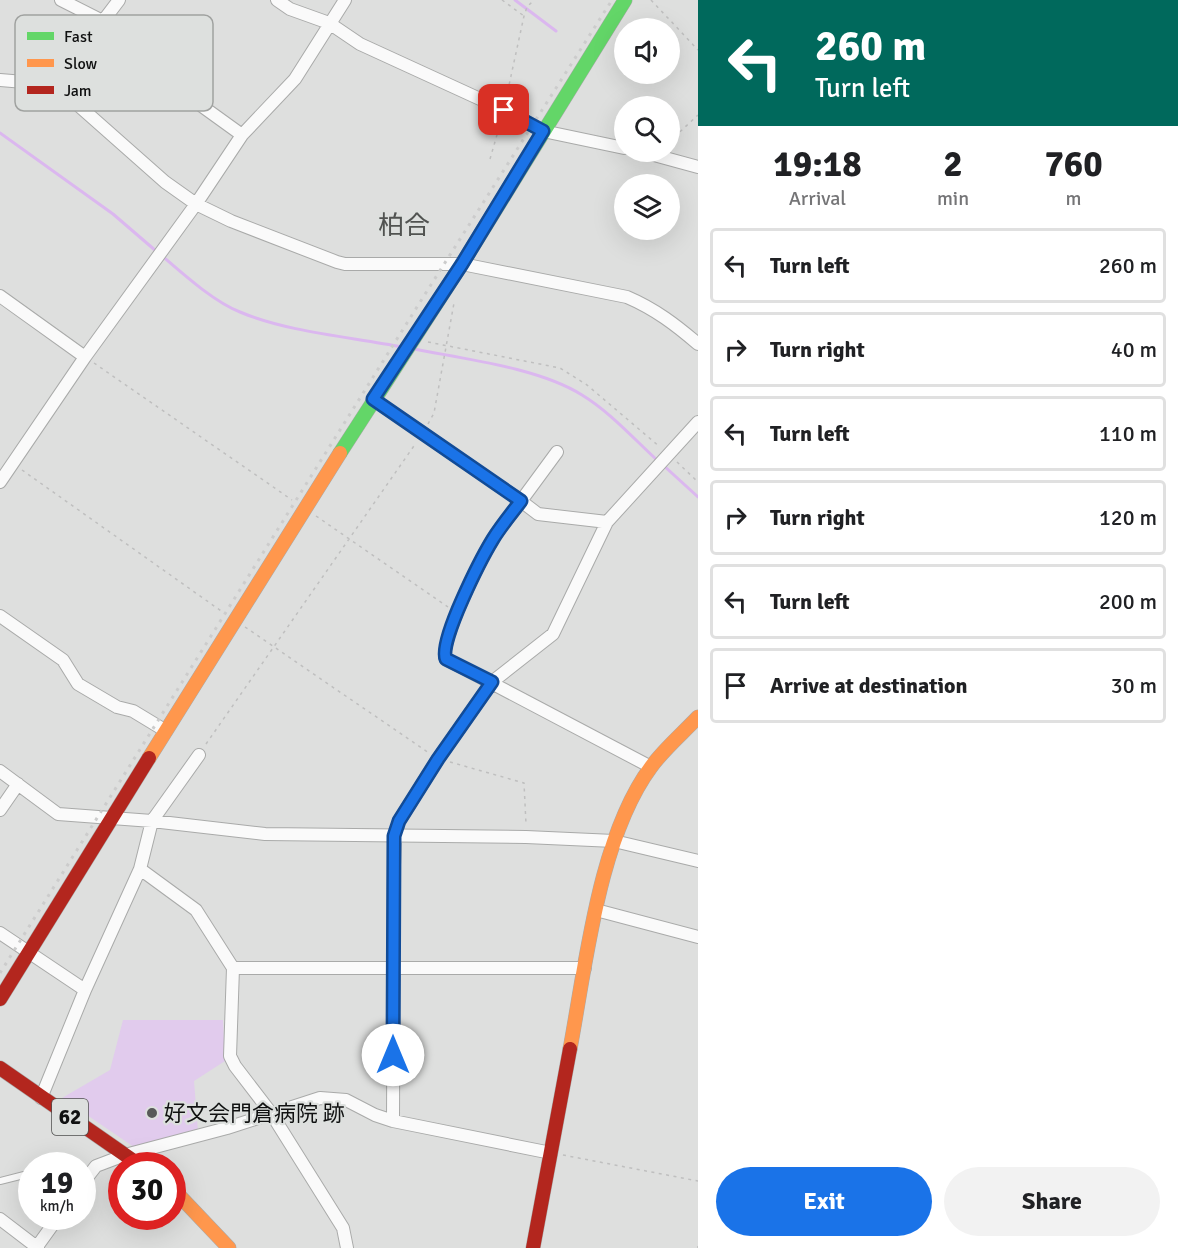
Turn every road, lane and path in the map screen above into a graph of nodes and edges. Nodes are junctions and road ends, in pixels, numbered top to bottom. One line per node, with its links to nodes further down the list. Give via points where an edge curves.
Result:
1 (61, 0): 9 (street)
2 (119, 0): 10 (street)
3 (277, 0): 12 (street)
4 (345, 0): 12 (street)
5 (502, 0): 11 (path)
6 (534, 0): 11 (path)
7 (625, 0): 20 (street)
8 (651, 0): 13 (path)
9 (91, 15)
10 (108, 15)
11 (525, 16): 16 (path)
12 (329, 24): 16 (street, via 360,44); 22 (street, via 296,79)
13 (698, 50)
14 (0, 80): 15 (street)
15 (15, 81)
16 (504, 110): 20 (street); 24 (path)
17 (85, 111): 27 (street, via 165,182)
18 (209, 111): 22 (street)
19 (698, 115): 21 (path)
20 (543, 131): 23 (street); 28 (street)
21 (680, 132)
22 (242, 135): 27 (street)
23 (614, 146)
24 (490, 159)
25 (680, 161): 26 (street)
26 (698, 166)
27 (196, 204): 28 (street, via 345,264); 34 (street)
28 (462, 264): 31 (street); 32 (street, via 627,297 670,320)
29 (0, 296): 34 (street)
30 (455, 299): 33 (path)
31 (412, 339): 33 (path); 35 (street)
32 (698, 344)
33 (446, 346): 37 (path, via 434,413); 39 (path, via 560,368 587,385)
34 (85, 357): 40 (street); 44 (path)
35 (373, 399): 37 (street); 44 (street)
36 (698, 422): 39 (street)
37 (422, 434): 43 (street); 46 (path)
38 (557, 452): 43 (street)
39 (668, 454): 42 (path); 45 (street)
40 (13, 463): 41 (street); 49 (path)
41 (0, 482)
42 (698, 482)
43 (521, 501): 45 (street, via 538,514); 47 (street, via 493,538)
44 (304, 508): 46 (path); 49 (street)
45 (607, 522): 51 (street, via 553,634)
46 (349, 539): 47 (path); 50 (path)
47 (456, 613): 51 (street, via 444,654 446,659)
48 (0, 616): 53 (street, via 63,660 78,684)
49 (234, 620): 50 (path); 53 (street)
50 (274, 646): 54 (path); 55 (path)
51 (492, 682): 55 (street); 56 (street)
52 (695, 724): 56 (street)
53 (166, 731): 60 (street)
54 (199, 755): 61 (street)
55 (438, 759): 62 (street, via 399,821); 63 (path, via 524,783)
56 (651, 767): 64 (street, via 632,798)
57 (0, 771): 58 (street)
58 (18, 784): 59 (street); 60 (street, via 58,814)
59 (0, 810)
60 (111, 819): 61 (street); 70 (street)
61 (152, 821): 62 (street, via 265,834); 66 (street)
62 (394, 836): 63 (street); 71 (street)
63 (526, 837): 64 (street)
64 (614, 841): 65 (street); 67 (street)
65 (698, 861)
66 (140, 869): 72 (street, via 196,910); 74 (street)
67 (596, 910): 69 (street); 73 (street)
68 (0, 933): 70 (street)
69 (698, 937)
70 (28, 953): 74 (street); 75 (street)
71 (394, 967): 72 (street); 73 (street); 79 (street)
72 (233, 968): 78 (street, via 230,1056)
73 (585, 968): 82 (street)
74 (85, 990): 77 (street)
75 (0, 999)
76 (0, 1068): 77 (street, 62)
77 (41, 1098): 80 (street, 62)
78 (271, 1113): 79 (street, via 320,1098 346,1100); 81 (street); 93 (street, via 343,1228)
79 (393, 1121): 82 (street)
80 (121, 1152)
81 (136, 1152)
82 (551, 1153): 86 (path); 94 (street)
83 (108, 1161): 84 (street)
84 (96, 1166)
85 (18, 1177): 87 (lane)
86 (698, 1181)
87 (0, 1182)
88 (186, 1203): 92 (street)
89 (0, 1219): 91 (street)
90 (49, 1230): 91 (street)
91 (37, 1247)
92 (229, 1248)
93 (347, 1248)
94 (533, 1248)

